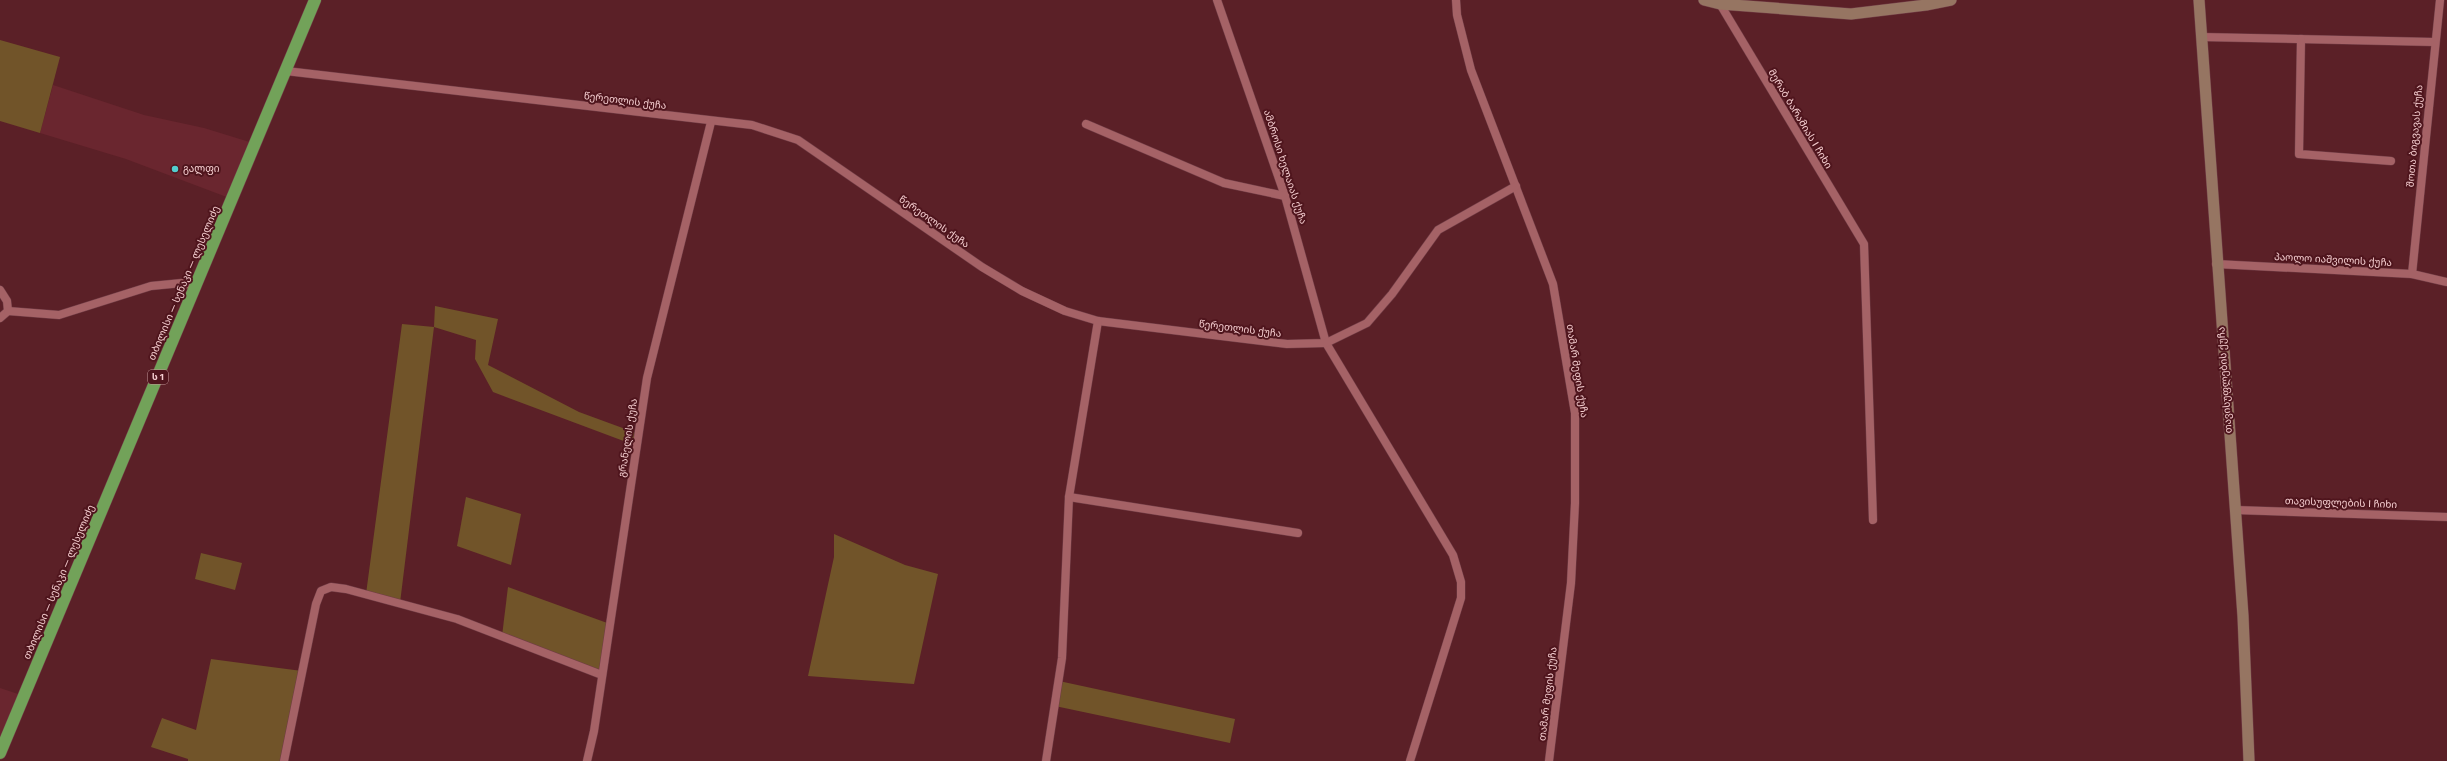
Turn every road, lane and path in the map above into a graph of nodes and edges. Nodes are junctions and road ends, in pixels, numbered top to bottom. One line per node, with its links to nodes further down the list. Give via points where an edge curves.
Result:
1 (315, 0): 12 (highway, თბილისი — სენაკი — ლესელიძე / ს 1)
2 (1217, 0): 17 (street, ამბროსი ხელაიას ქუჩა)
3 (1456, 0): 16 (street, თამარ მეფის ქუჩა, via 1457,15 1471,70)
4 (1704, 0): 7 (main road)
5 (1951, 0): 7 (main road, via 1850,14)
6 (2198, 0): 9 (main road, თავისუფლების ქუჩა)
7 (1720, 2): 30 (street, მერაბ ბარამიას I ჩიხი, via 1864,244)
8 (2442, 2): 11 (street, შოთა ბიგვავას ქუჩა)
9 (2201, 37): 10 (street); 18 (main road, თავისუფლების ქუჩა)
10 (2301, 39): 11 (street); 15 (street, via 2299,154)
11 (2434, 42): 19 (street, შოთა ბიგვავას ქუჩა)
12 (286, 71): 13 (street, წერეთლის ქუჩა); 21 (highway, თბილისი — სენაკი — ლესელიძე / ს 1)
13 (712, 122): 25 (street, წერეთლის ქუჩა, via 752,125 798,140 982,267 1022,291 1065,311); 32 (street, გრანელის ქუჩა, via 648,378)
14 (1086, 124): 17 (street, via 1224,183)
15 (2391, 160)
16 (1516, 186): 26 (street, წერეთლის ქუჩა, via 1438,230 1392,294 1367,323); 38 (street, თამარ მეფის ქუჩა, via 1553,284 1575,413 1571,583)
17 (1285, 196): 26 (street, ამბროსი ხელაიას ქუჩა)
18 (2216, 264): 19 (street, პაოლო იაშვილის ქუჩა); 28 (main road, თავისუფლების ქუჩა)
19 (2412, 274): 20 (street, პაოლო იაშვილის ქუჩა)
20 (2447, 282)
21 (196, 286): 23 (street, via 182,282 151,286 59,315); 33 (highway, თბილისი — სენაკი — ლესელიძე / ს 1)
22 (0, 290): 23 (street, via 7,301)
23 (8, 311): 24 (street)
24 (0, 318)
25 (1098, 322): 26 (street, წერეთლის ქუჩა, via 1287,344); 27 (street)
26 (1326, 344): 37 (street, ამბროსი ხელაიას ქუჩა, via 1453,555 1461,582 1461,598)
27 (1069, 496): 31 (street); 36 (street, via 1062,658)
28 (2235, 510): 29 (street, თავისუფლების I ჩიხი); 39 (main road, თავისუფლების ქუჩა, via 2243,616)
29 (2447, 517)
30 (1873, 520)
31 (1298, 533)
32 (602, 675): 34 (street, via 457,618 331,587 321,591 316,604); 35 (street, გრანელის ქუჩა)
33 (0, 753)
34 (284, 761)
35 (587, 761)
36 (1046, 761)
37 (1410, 761)
38 (1549, 761)
39 (2249, 761)

